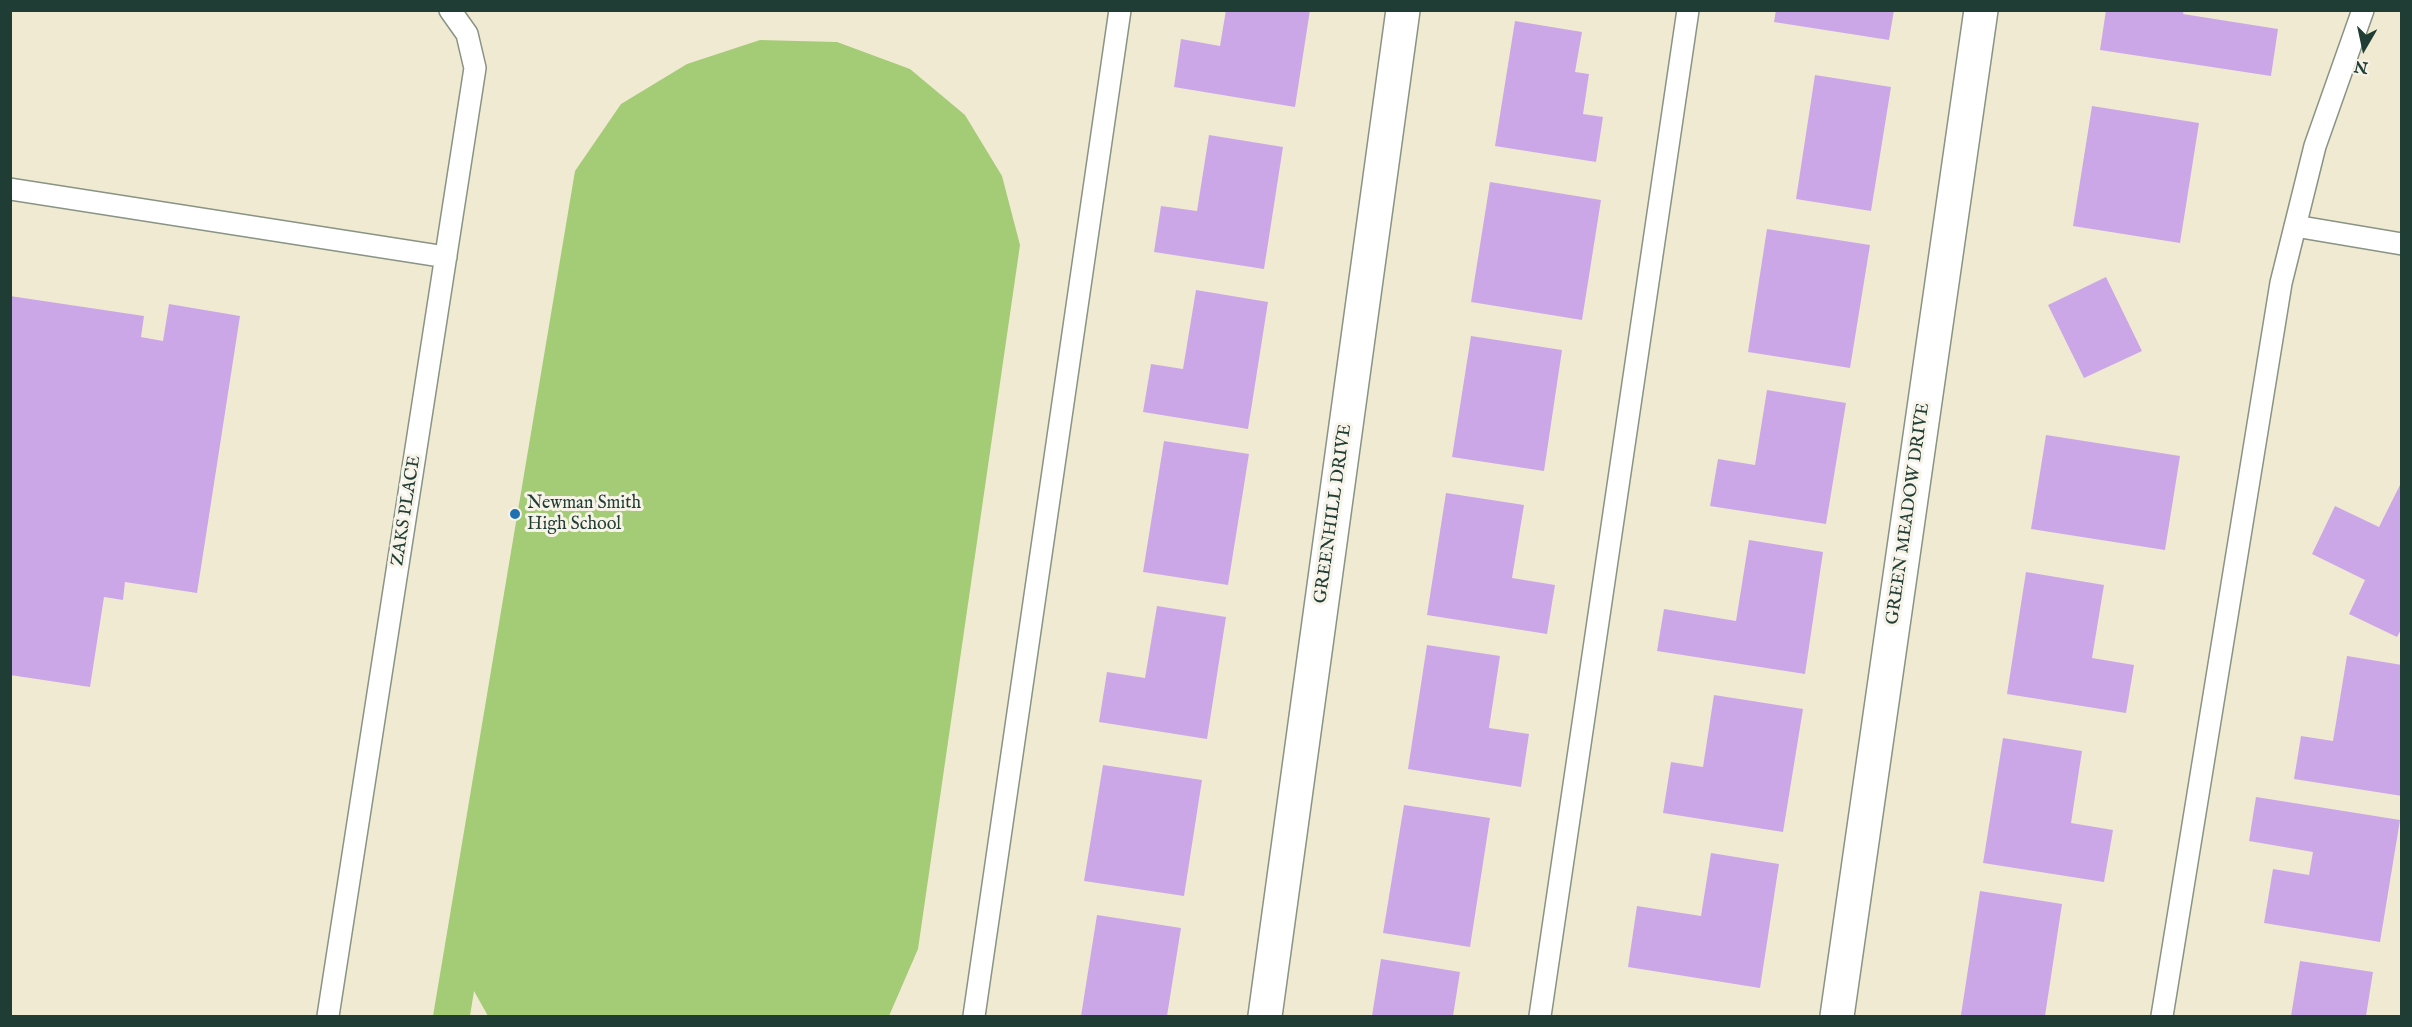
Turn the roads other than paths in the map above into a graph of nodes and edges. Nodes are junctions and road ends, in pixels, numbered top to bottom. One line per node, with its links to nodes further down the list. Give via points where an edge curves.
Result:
1 (450, 10): 10 (lane, ZAKS PLACE, via 467,34 476,68)
2 (1120, 10): 12 (lane)
3 (1402, 10): 13 (street, GREENHILL DRIVE)
4 (1688, 10): 14 (lane)
5 (1981, 10): 15 (street, GREEN MEADOW DRIVE)
6 (2363, 10): 8 (lane, via 2315,146)
7 (10, 189): 10 (lane)
8 (2295, 226): 9 (lane); 16 (lane, via 2281,283)
9 (2402, 244)
10 (446, 257): 11 (lane, ZAKS PLACE)
11 (328, 1017)
12 (975, 1017)
13 (1265, 1017)
14 (1540, 1017)
15 (1837, 1017)
16 (2162, 1017)

